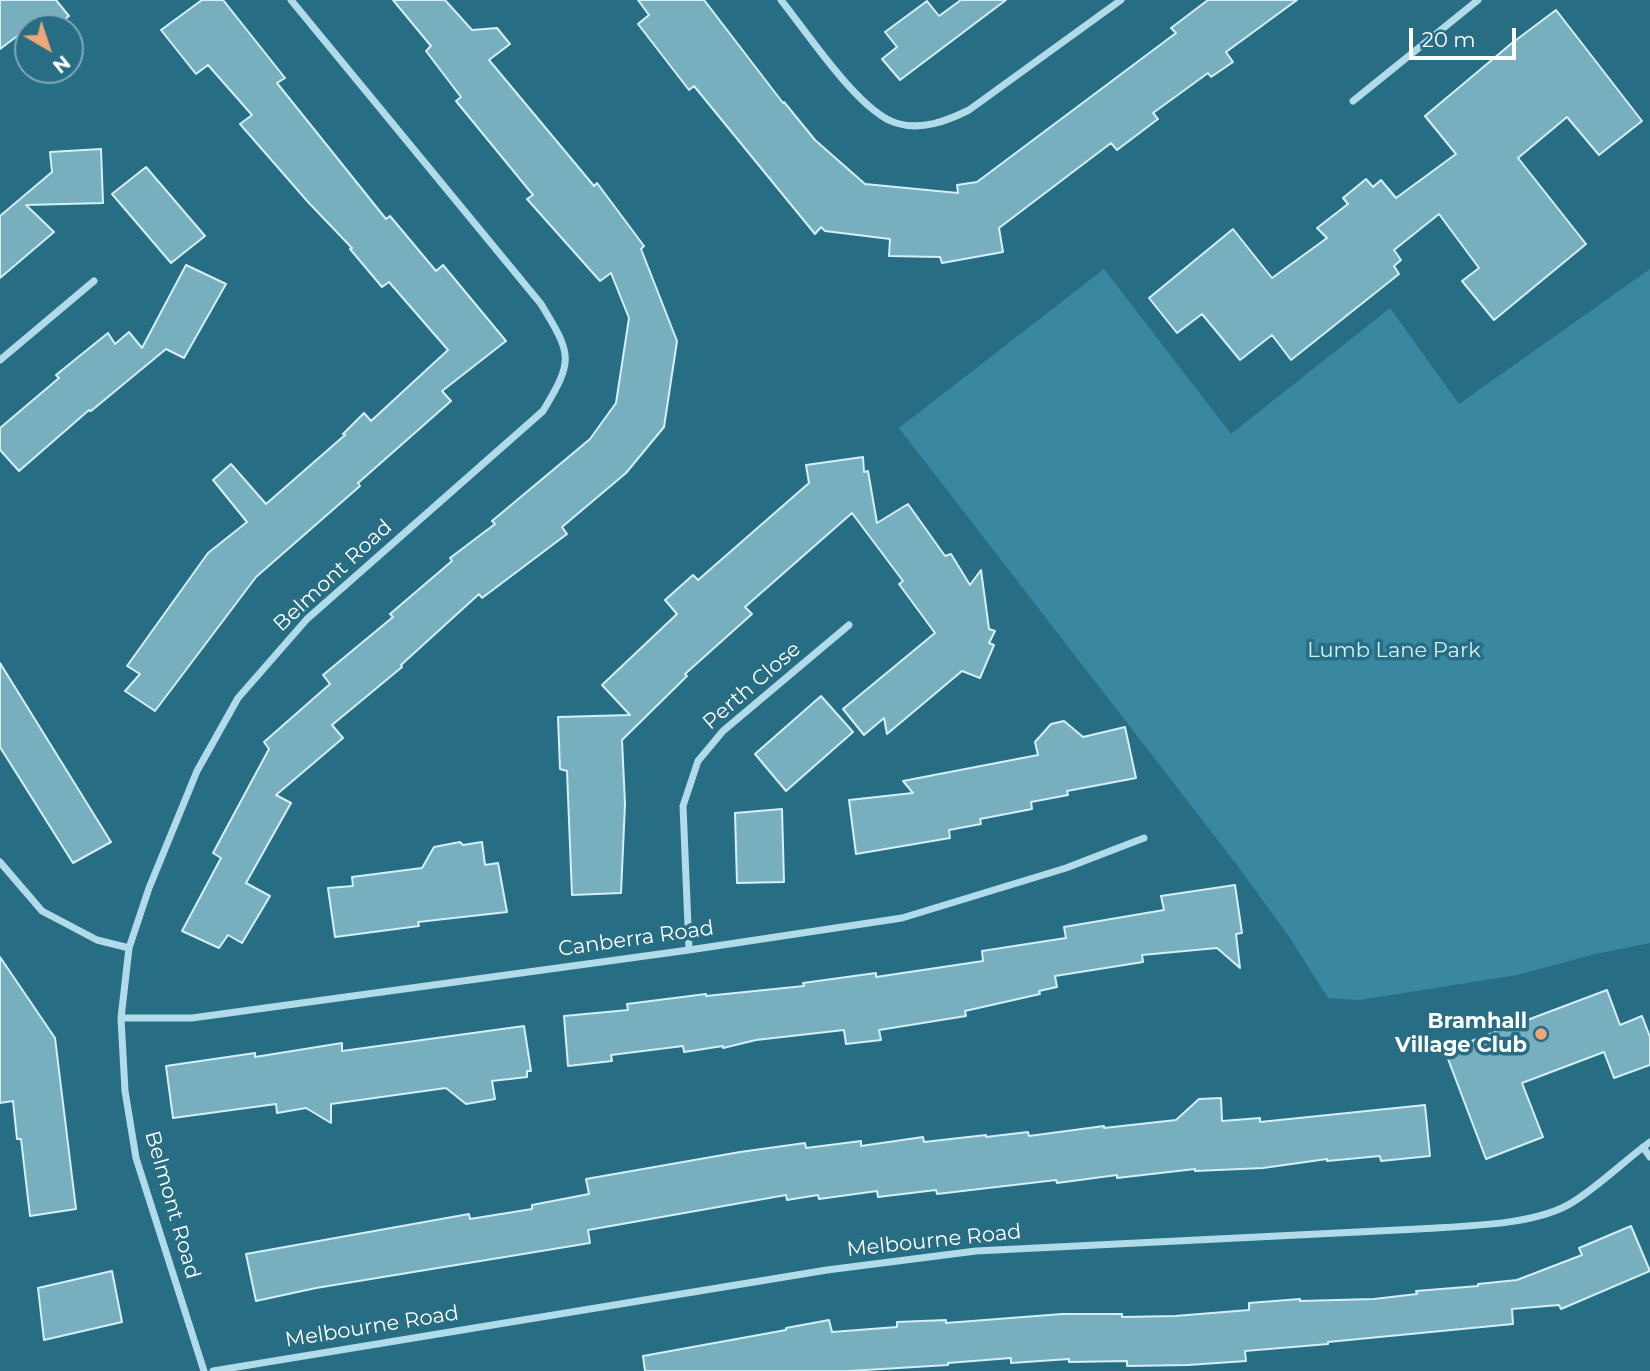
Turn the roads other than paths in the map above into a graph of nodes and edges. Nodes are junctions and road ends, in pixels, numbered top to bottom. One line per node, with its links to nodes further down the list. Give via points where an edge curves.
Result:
1 (291, 0): 11 (street, Belmont Road, via 541,304 566,354 562,379 542,411 307,619 238,698 197,771)
2 (781, 0): 3 (street, via 860,100 896,123 924,125 969,110)
3 (1121, 0)
4 (1478, 0): 5 (street)
5 (1353, 101)
6 (94, 281): 7 (street)
7 (0, 360)
8 (849, 625): 12 (street, Perth Close, via 723,731 698,761 683,806)
9 (1144, 838): 12 (street, Canberra Road, via 1066,868 902,918)
10 (0, 862): 11 (street, via 42,912 97,940)
11 (130, 948): 13 (street, Belmont Road)
12 (689, 950): 13 (street, Canberra Road, via 192,1018)
13 (121, 1018): 16 (street, Belmont Road, via 125,1091 136,1158)
14 (1647, 1144): 15 (street); 17 (street, Melbourne Road, via 1571,1204 1534,1217 1475,1225 976,1251 827,1269)
15 (1650, 1157)
16 (204, 1371)
17 (213, 1371)

